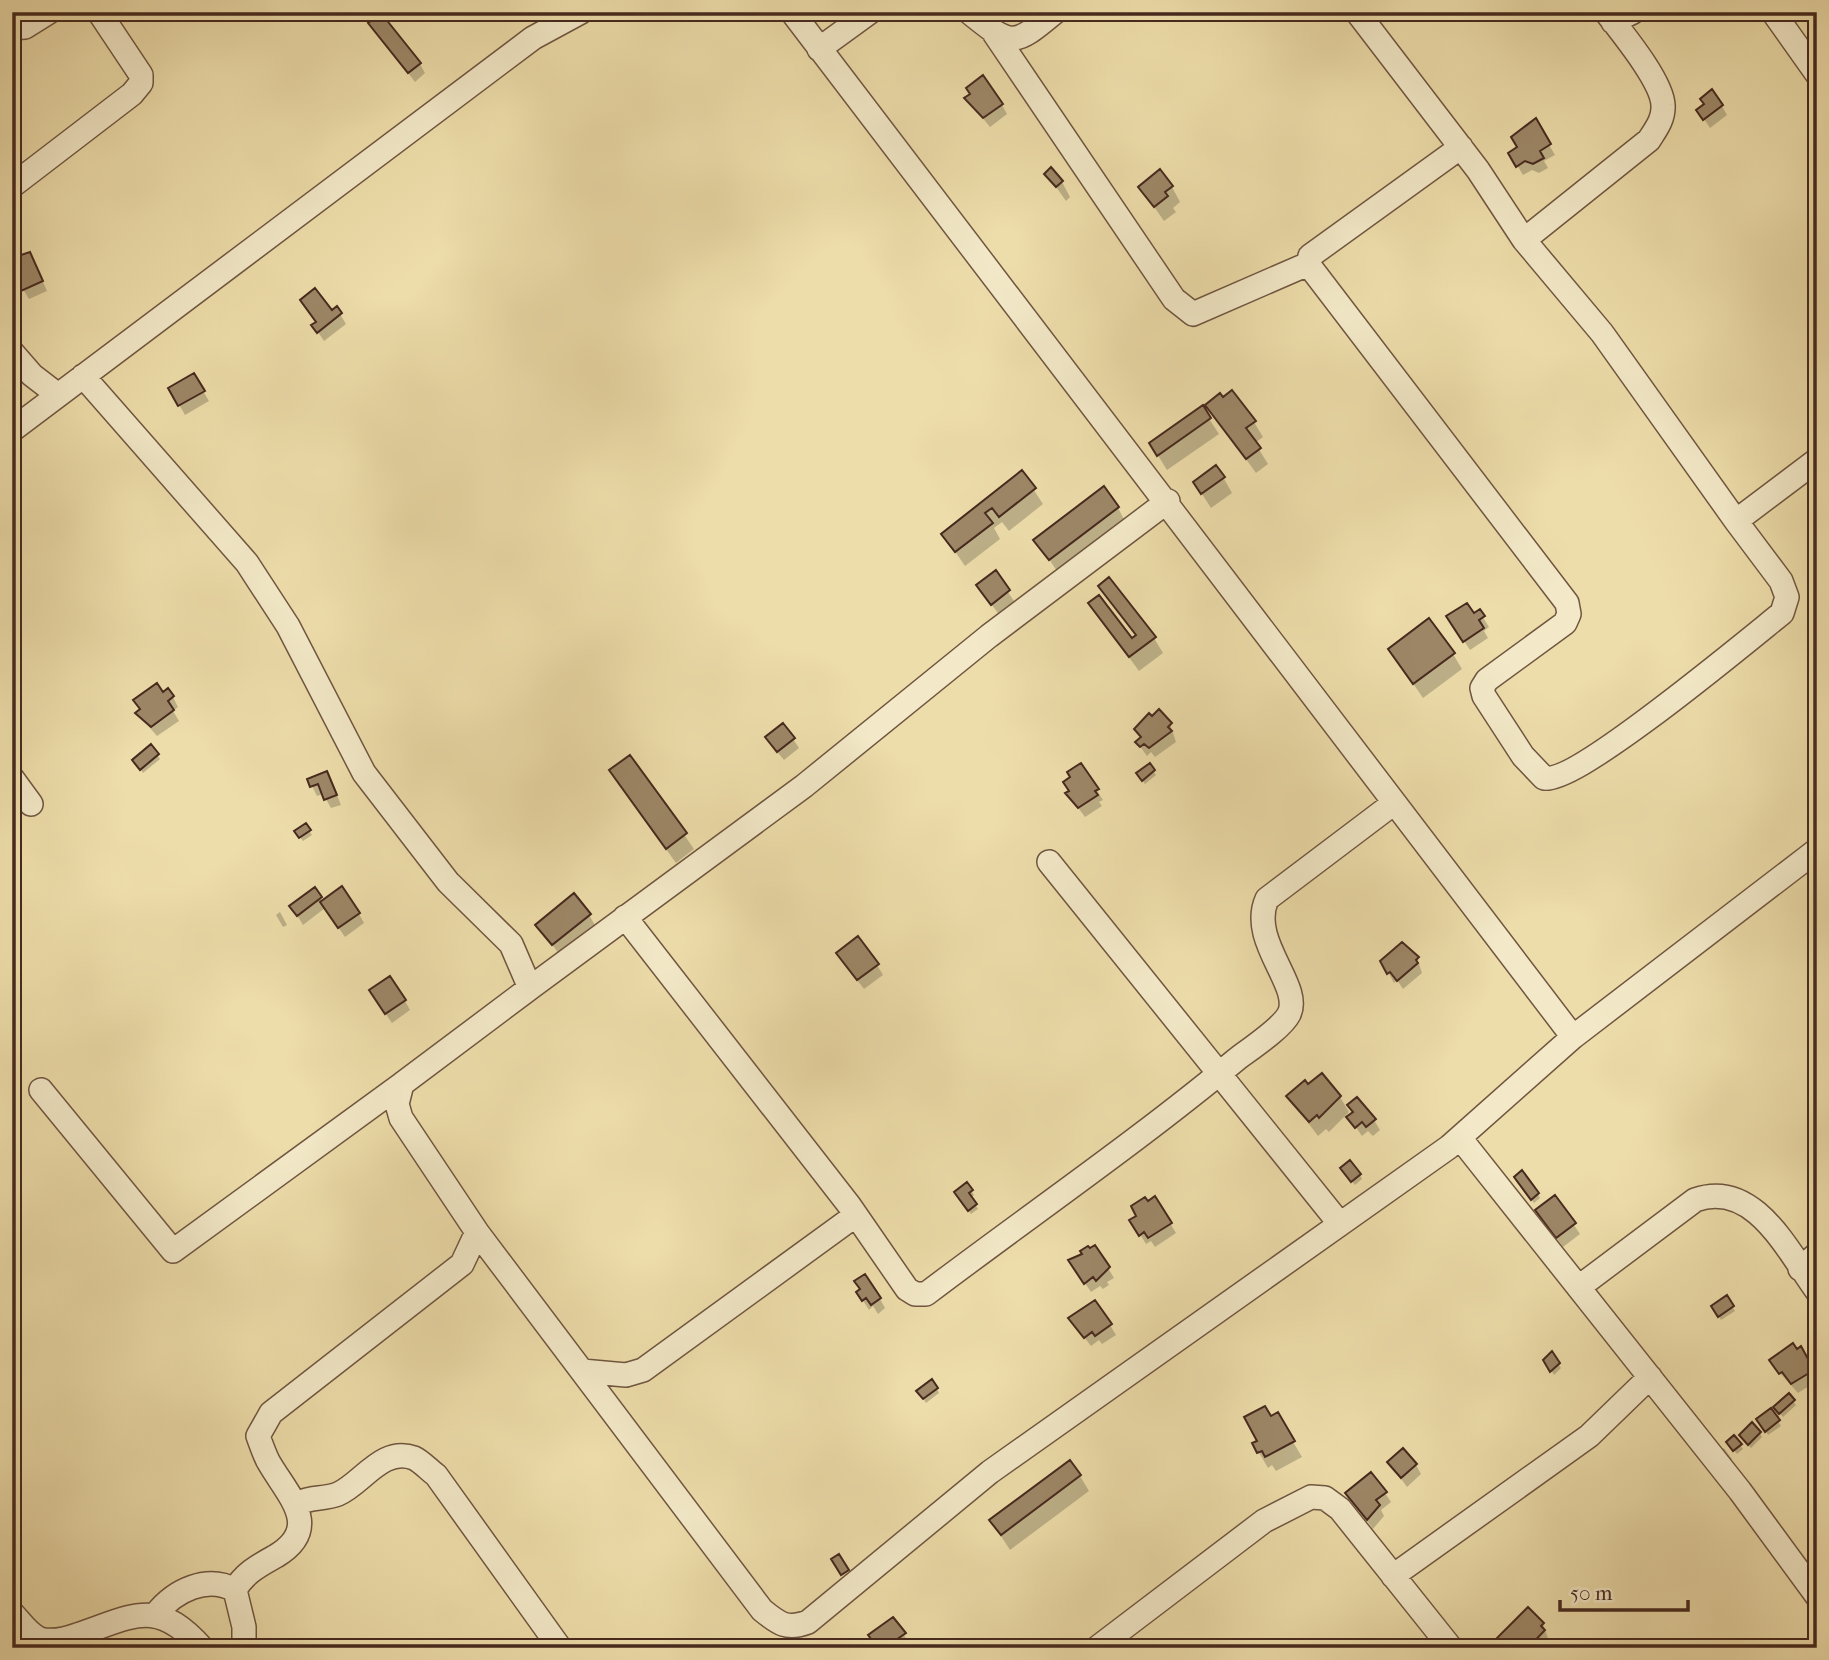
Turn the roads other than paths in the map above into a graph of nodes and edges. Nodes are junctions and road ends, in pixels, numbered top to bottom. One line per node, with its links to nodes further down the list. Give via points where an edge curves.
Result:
1 (49, 12): 11 (street, via 25,27)
2 (99, 12): 16 (street, via 141,75 141,83)
3 (581, 12): 20 (street, via 533,38)
4 (792, 12): 13 (street)
5 (870, 12): 13 (street)
6 (969, 12): 12 (street)
7 (1055, 12): 12 (street, via 1025,37 1008,39)
8 (1357, 12): 15 (street)
9 (1773, 12): 14 (street)
10 (1617, 15): 17 (street, via 1658,88 1661,120 1649,141)
11 (12, 28)
12 (994, 33): 18 (street, via 1174,299 1193,314)
13 (819, 50): 24 (street)
14 (1817, 74)
15 (1461, 147): 17 (street); 18 (street, via 1310,256)
16 (12, 186)
17 (1524, 240): 25 (street, via 1602,333)
18 (1308, 264): 25 (street, via 1567,603 1565,623 1482,688 1523,756 1544,778 1561,777 1637,726 1782,613 1787,597 1781,581)
19 (12, 352): 21 (street)
20 (83, 376): 21 (street); 32 (street, via 247,563 288,626 364,773 448,882 511,944)
21 (58, 395): 22 (street)
22 (12, 430)
23 (1817, 460): 25 (street)
24 (1168, 501): 27 (street); 31 (street, via 989,636 804,786)
25 (1736, 521)
26 (12, 778): 28 (street)
27 (1394, 803): 33 (street); 34 (street, via 1267,899 1262,910 1264,936 1292,1000 1291,1010)
28 (31, 804)
29 (1817, 850): 33 (street)
30 (1049, 862): 34 (street)
31 (625, 917): 32 (street); 38 (street)
32 (530, 988): 35 (street)
33 (1573, 1037): 37 (street)
34 (1219, 1074): 38 (street, via 926,1294 907,1289); 39 (street)
35 (402, 1084): 36 (street, via 173,1251); 40 (street, via 397,1104 401,1118)
36 (41, 1090)
37 (1460, 1138): 39 (street); 44 (street)
38 (856, 1215): 46 (street, via 643,1370 626,1375)
39 (1340, 1224): 46 (street, via 989,1472 808,1622 792,1628 779,1625 762,1611)
40 (477, 1232): 42 (street); 43 (street)
41 (1809, 1261): 44 (street, via 1759,1213 1735,1197 1714,1193 1696,1200); 45 (street)
42 (462, 1264): 43 (street); 48 (street, via 271,1413 263,1424 258,1436 267,1460)
43 (502, 1265): 46 (street)
44 (1579, 1287): 47 (street)
45 (1817, 1291)
46 (582, 1371)
47 (1650, 1377): 49 (street, via 1589,1436); 51 (street)
48 (296, 1505): 50 (street, via 301,1524 291,1546 257,1567); 56 (street, via 304,1499 341,1493 391,1458 414,1458 436,1475)
49 (1393, 1576): 57 (street, via 1340,1509 1325,1498 1311,1497 1264,1521); 58 (street)
50 (235, 1590): 53 (street, via 211,1583 188,1589); 55 (street)
51 (1817, 1596)
52 (12, 1613): 53 (street, via 33,1635 56,1640)
53 (156, 1614): 54 (street, via 185,1628)
54 (202, 1648)
55 (244, 1648)
56 (560, 1648)
57 (1097, 1648)
58 (1451, 1648)

